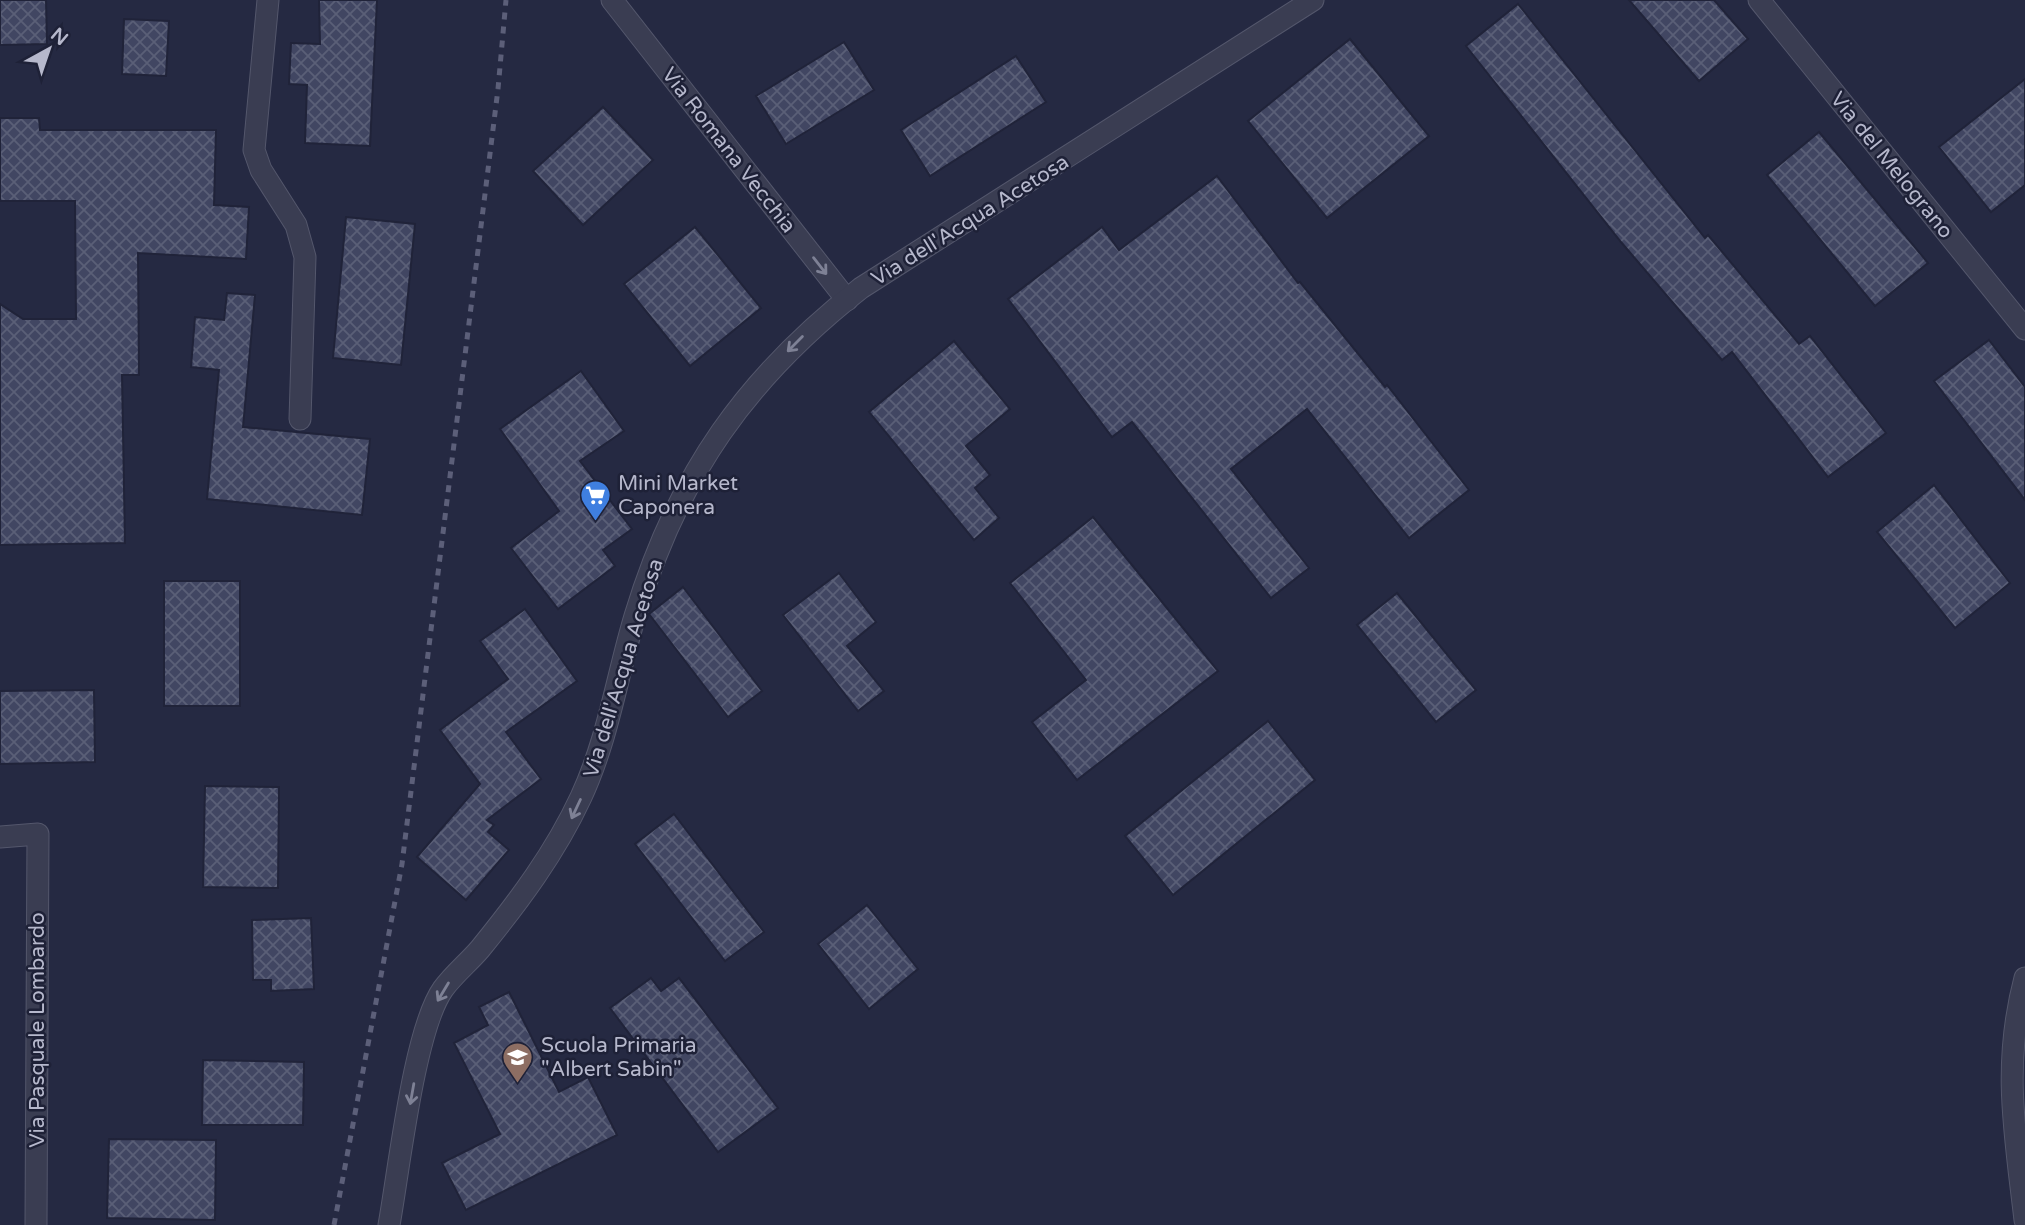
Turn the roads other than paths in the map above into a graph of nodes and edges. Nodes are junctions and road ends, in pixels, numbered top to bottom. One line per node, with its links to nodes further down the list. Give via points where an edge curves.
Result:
1 (268, 0): 7 (street, via 254,150 261,170 296,226 305,257)
2 (612, 0): 5 (street, Via Romana Vecchia, one-way to 5)
3 (1312, 0): 5 (street, Via dell'Acqua Acetosa)
4 (1759, 0): 6 (street, Via del Melograno)
5 (847, 300): 12 (street, Via dell'Acqua Acetosa, one-way to 12, via 797,341 746,396 696,470 648,578 593,772 566,829 545,865 442,990 419,1054)
6 (2025, 330)
7 (300, 419)
8 (0, 837): 11 (street, Via Pasquale Lombardo, via 38,834)
9 (2025, 978): 10 (street, via 2016,1014 2010,1093)
10 (2025, 1220)
11 (36, 1225)
12 (389, 1225)

